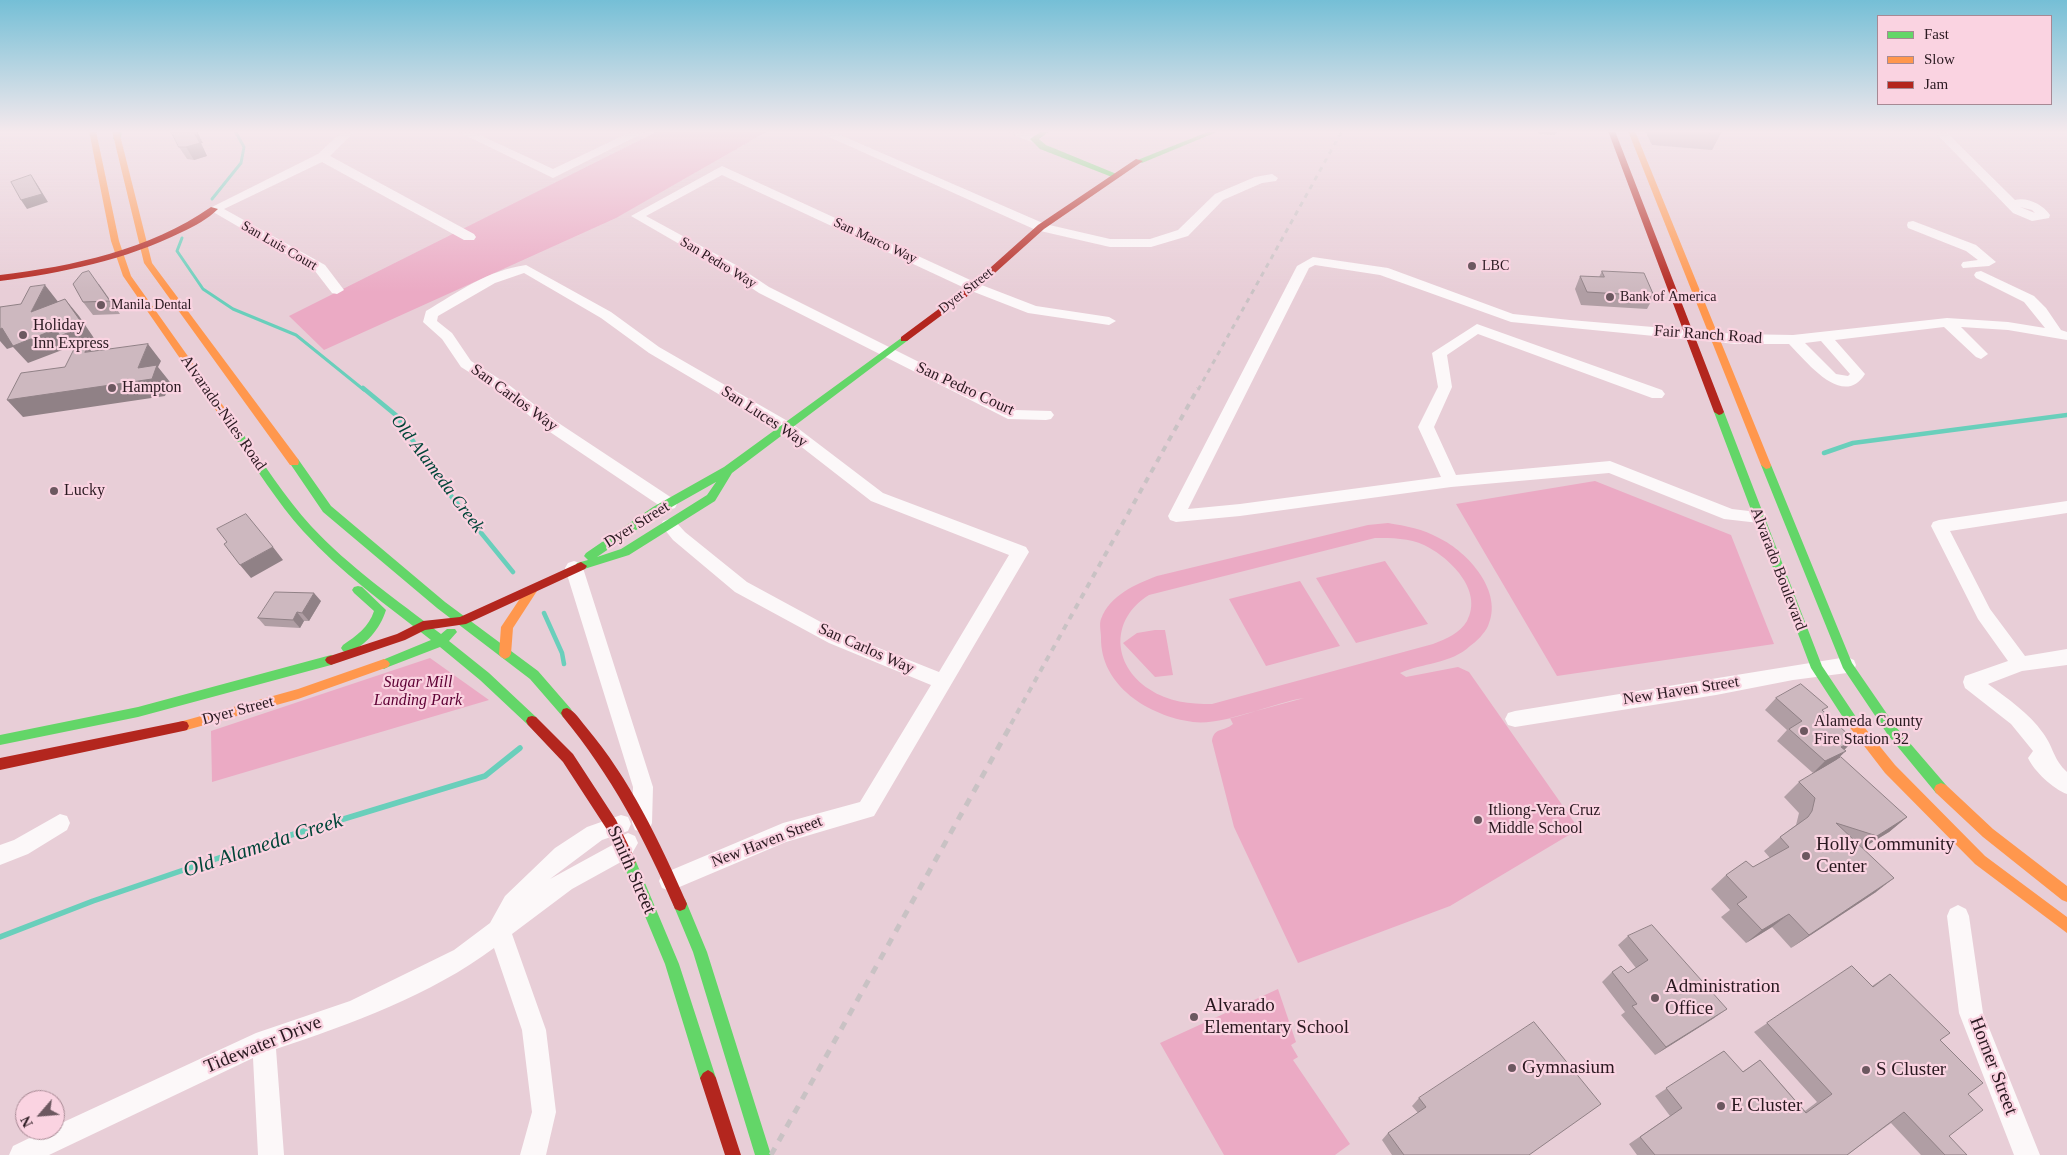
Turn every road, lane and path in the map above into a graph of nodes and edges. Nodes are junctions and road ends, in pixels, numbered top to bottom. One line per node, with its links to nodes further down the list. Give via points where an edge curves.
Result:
1 (102, 185): 21 (main road, Alvarado-Niles Road)
2 (132, 185): 20 (main road, Alvarado-Niles Road, via 141,215)
3 (264, 185): 14 (street)
4 (373, 185): 19 (street)
5 (694, 185): 39 (street, San Pedro Way, via 637,216 764,290)
6 (754, 185): 28 (street, San Marco Way)
7 (946, 185): 18 (street)
8 (1101, 185): 18 (main road, Dyer Street)
9 (1247, 185): 18 (street, via 1219,197 1183,233 1150,243 1110,243)
10 (1633, 185): 34 (main road, Alvarado Boulevard)
11 (1653, 185): 37 (main road, Alvarado Boulevard)
12 (1993, 185): 13 (street, via 2006,201)
13 (2014, 205)
14 (214, 209): 15 (main road); 20 (main road, via 208,216 166,236); 29 (street, San Luis Court, via 320,268)
15 (194, 216): 16 (main road); 20 (main road)
16 (172, 220)
17 (1913, 225): 24 (street, via 1971,248 1989,262)
18 (1041, 227): 28 (main road, Dyer Street)
19 (469, 237)
20 (142, 239): 21 (main road); 53 (main road, Alvarado-Niles Road, via 148,263 165,288 221,360 327,510)
21 (113, 245): 27 (main road, via 58,270); 50 (main road, Alvarado-Niles Road, via 127,276 284,500 301,523)
22 (72, 253): 23 (main road)
23 (41, 260)
24 (1968, 266)
25 (515, 270): 43 (street, San Luces Way, via 526,269 606,315 654,350); 46 (street, San Carlos Way, via 431,314 430,322 447,336 466,364)
26 (1981, 275): 35 (street, via 2030,299)
27 (0, 278)
28 (974, 287): 31 (street, San Marco Way, via 1033,310); 39 (main road, Dyer Street)
29 (337, 290)
30 (1486, 308): 33 (street); 34 (street, Fair Ranch Road, via 1511,318); 45 (street, Fair Ranch Road, via 1383,270 1313,261 1304,266 1176,516)
31 (1109, 321)
32 (1947, 322): 35 (street, Fair Ranch Road); 36 (street, Fair Ranch Road); 40 (street)
33 (1477, 328): 41 (street); 45 (street, via 1439,353 1445,387 1426,427)
34 (1690, 334): 37 (street, Fair Ranch Road); 48 (main road, Alvarado Boulevard)
35 (2062, 334)
36 (1824, 336): 38 (street, Fair Ranch Road); 38 (street, via 1858,374 1851,382 1830,378)
37 (1715, 337): 38 (street, Fair Ranch Road); 60 (main road, Alvarado Boulevard)
38 (1793, 340)
39 (887, 352): 42 (street, San Pedro Court, via 1013,415); 43 (main road, Dyer Street)
40 (1981, 354)
41 (1657, 394)
42 (1046, 415)
43 (786, 427): 44 (main road, Dyer Street); 62 (street, San Luces Way, via 877,497 1020,552)
44 (728, 470): 46 (main road, Dyer Street); 49 (main road, Dyer Street, via 710,498)
45 (1451, 482): 48 (street, via 1610,467 1730,515)
46 (669, 504): 51 (main road, Dyer Street, via 609,540)
47 (2067, 507): 59 (street, via 1939,526 1984,614)
48 (1759, 517): 61 (main road, Alvarado Boulevard)
49 (670, 525): 51 (main road, Dyer Street, via 625,552); 62 (street, San Carlos Way, via 741,587 835,638)
50 (333, 555): 54 (main road, Alvarado-Niles Road); 58 (main road, via 338,572 380,610 377,624 371,631)
51 (574, 568): 52 (main road, Dyer Street); 69 (street, Smith Street, via 643,787)
52 (532, 588): 53 (main road, Dyer Street); 56 (main road, via 507,625 503,639)
53 (462, 622): 54 (main road, Dyer Street); 55 (main road, Dyer Street); 56 (main road, Smith Street)
54 (423, 626): 55 (main road, Alvarado-Niles Road); 58 (main road, Dyer Street, via 401,637)
55 (440, 642): 65 (main road, Dyer Street, via 298,694 160,732); 68 (main road, Smith Street, via 504,692 568,758)
56 (505, 654): 69 (main road, Smith Street, via 539,680 594,744)
57 (2067, 657): 59 (street)
58 (324, 662): 64 (main road, Dyer Street, via 138,712)
59 (2021, 664): 66 (street, via 1972,682 2004,709 2004,717 2033,754)
60 (1847, 665): 61 (street, New Haven Street); 73 (main road, Alvarado Boulevard, via 1908,751 1945,793)
61 (1816, 668): 63 (street, New Haven Street); 75 (main road, Alvarado Boulevard, via 1890,769 1980,860)
62 (943, 682): 72 (street, New Haven Street, via 867,809 783,833)
63 (1515, 719)
64 (0, 740)
65 (0, 764)
66 (2066, 782)
67 (60, 823): 71 (street, via 21,847)
68 (612, 824): 69 (street); 70 (main road, Smith Street); 76 (street, Tidewater Drive, via 575,846 537,876 512,904)
69 (642, 824): 70 (street, Tidewater Drive); 72 (main road, Smith Street)
70 (623, 850): 76 (street, Tidewater Drive, via 564,882); 81 (main road, Smith Street, via 672,964)
71 (0, 855)
72 (670, 881): 82 (main road, Smith Street, via 700,952)
73 (2067, 894)
74 (1958, 916): 83 (street, Horner Street, via 1971,1013)
75 (2067, 926)
76 (499, 929): 77 (street, Tidewater Drive, via 462,958 354,1011); 80 (street, via 534,1030 544,1112)
77 (264, 1041): 78 (street, Tidewater Drive, via 124,1104); 79 (street)
78 (22, 1155)
79 (271, 1155)
80 (533, 1155)
81 (734, 1155)
82 (763, 1155)
83 (2027, 1155)

